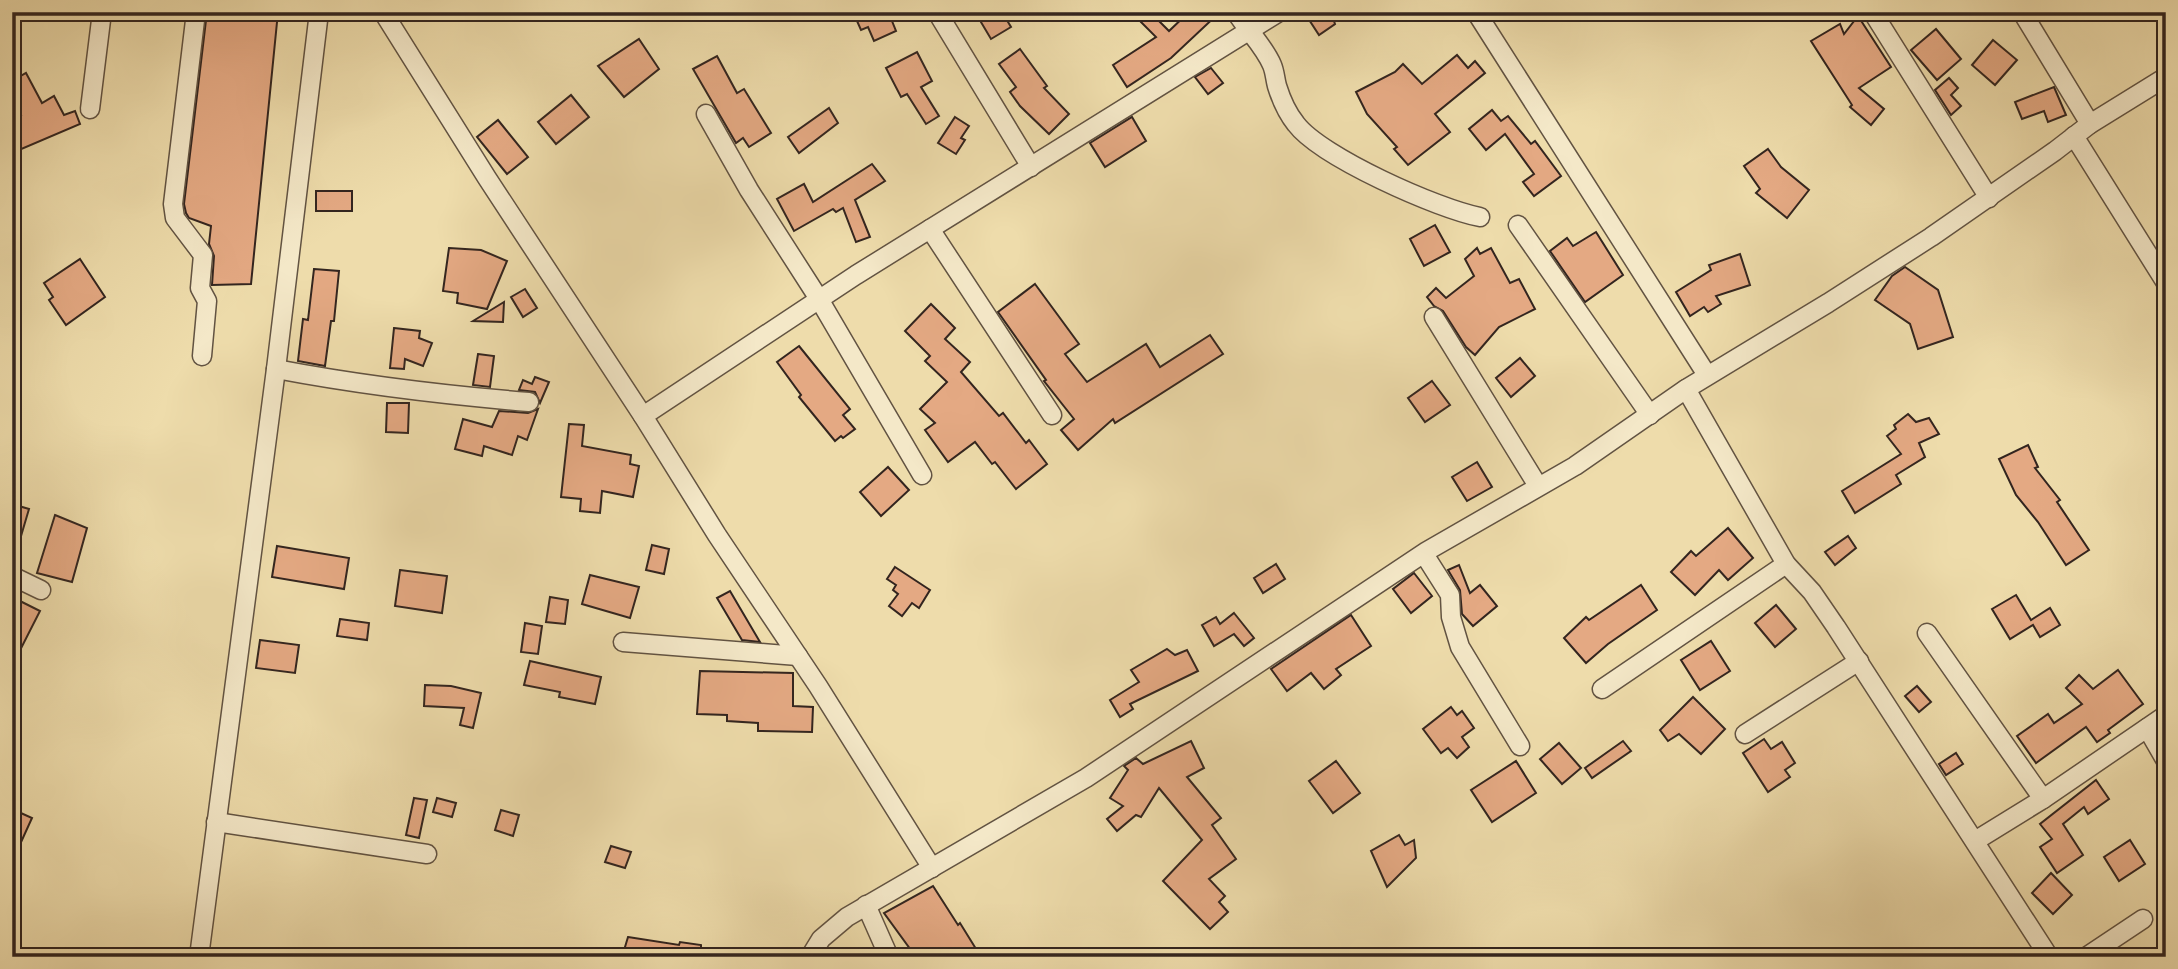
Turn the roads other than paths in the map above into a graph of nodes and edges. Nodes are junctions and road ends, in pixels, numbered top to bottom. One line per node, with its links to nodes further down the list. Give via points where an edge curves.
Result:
1 (102, 12): 13 (street)
2 (196, 12): 25 (street, via 173,204 175,218 202,255 200,288 207,301)
3 (319, 12): 26 (street)
4 (383, 12): 32 (street)
5 (937, 12): 17 (street)
6 (1236, 12): 11 (street)
7 (1279, 12): 11 (street)
8 (1476, 12): 27 (street)
9 (2022, 12): 15 (street)
10 (1875, 16): 18 (street)
11 (1248, 32): 17 (street); 19 (street, via 1266,54 1286,108 1306,136 1361,169 1439,205)
12 (2166, 78): 15 (street)
13 (90, 108)
14 (706, 114): 23 (street)
15 (2091, 124): 16 (street)
16 (2074, 136): 18 (street); 22 (street)
17 (1031, 167): 21 (street)
18 (1989, 198): 27 (street)
19 (1480, 218)
20 (1518, 225): 31 (street)
21 (930, 229): 23 (street); 30 (street)
22 (2166, 283)
23 (819, 299): 32 (street); 33 (street)
24 (1434, 317): 34 (street)
25 (201, 356)
26 (276, 369): 29 (street, via 428,393); 50 (street)
27 (1707, 375): 28 (street)
28 (1686, 389): 31 (street); 36 (street)
29 (529, 402)
30 (1052, 415)
31 (1650, 415): 34 (street)
32 (643, 416): 41 (street)
33 (922, 475)
34 (1538, 486): 35 (street)
35 (1424, 554): 47 (street, via 1450,595 1460,647); 53 (street, via 1086,778)
36 (1786, 564): 42 (street, via 1812,592); 43 (street)
37 (12, 576): 38 (street)
38 (41, 590)
39 (1927, 633): 49 (street)
40 (623, 642): 41 (street)
41 (798, 656): 53 (street)
42 (1858, 661): 46 (street); 51 (street)
43 (1602, 689)
44 (2166, 715): 45 (street)
45 (2147, 728): 48 (street); 49 (street)
46 (1745, 734)
47 (1520, 746)
48 (2166, 761)
49 (2043, 799): 51 (street)
50 (216, 822): 52 (street); 56 (street)
51 (1975, 841): 59 (street)
52 (427, 854)
53 (932, 868): 54 (street)
54 (866, 905): 57 (street, via 832,929); 58 (street)
55 (2143, 919): 60 (street)
56 (199, 957)
57 (810, 957)
58 (889, 957)
59 (2049, 957)
60 (2086, 957)

